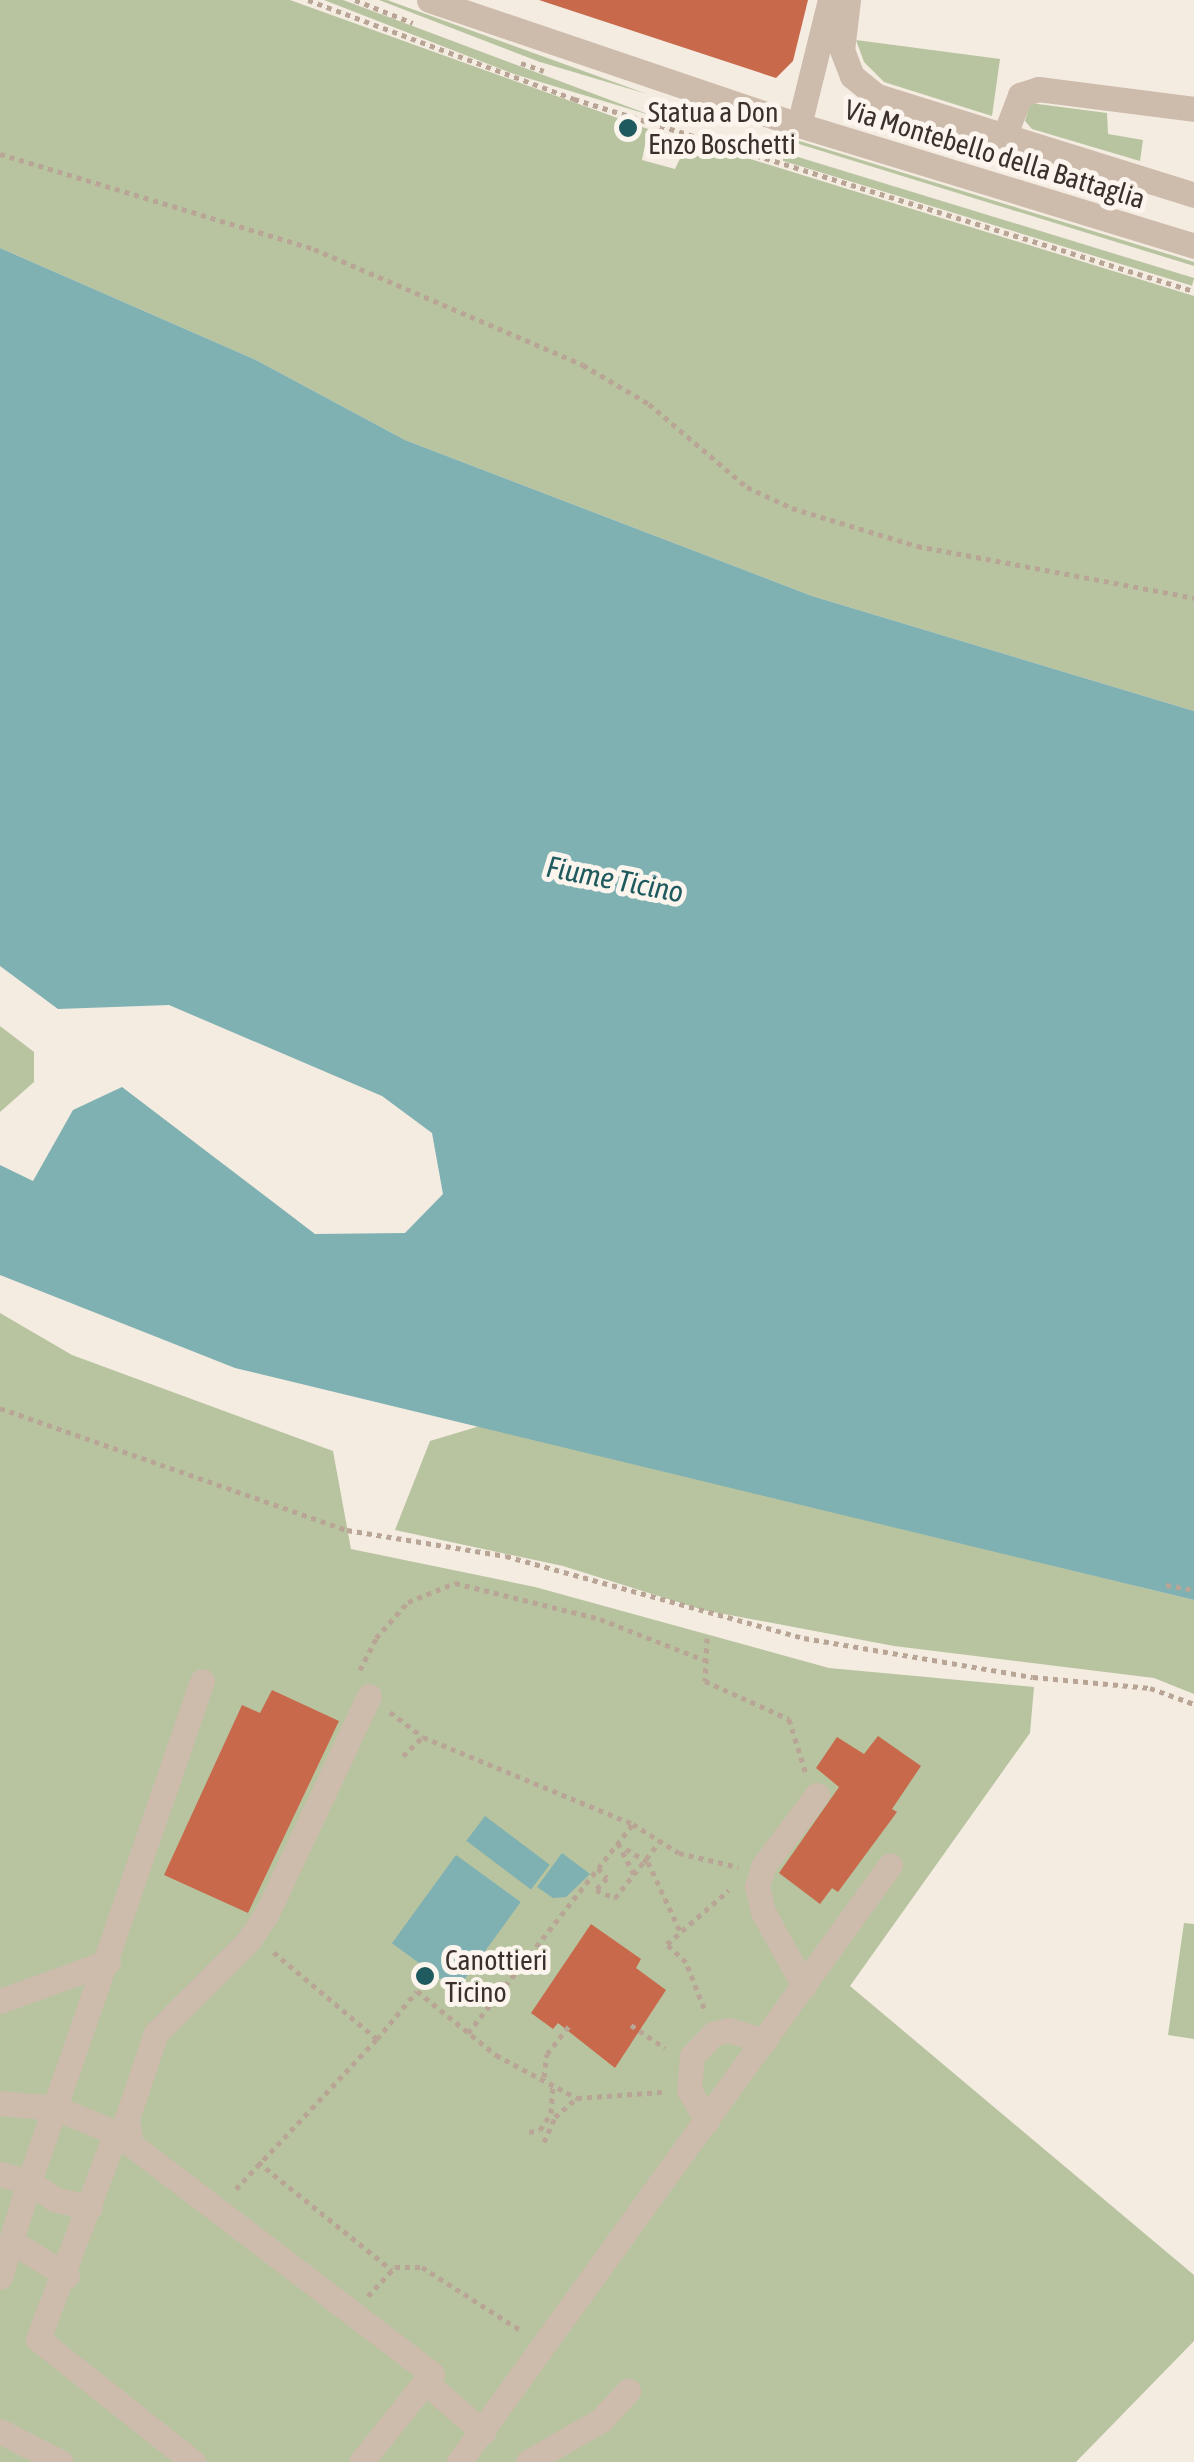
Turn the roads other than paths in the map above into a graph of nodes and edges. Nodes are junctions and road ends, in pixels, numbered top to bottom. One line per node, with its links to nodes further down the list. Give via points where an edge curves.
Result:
1 (429, 0): 5 (street, Via Montebello della Battaglia)
2 (830, 0): 5 (street)
3 (848, 0): 6 (street, Via Montebello della Battaglia, via 842,50 852,76 877,96)
4 (1194, 109): 6 (street, Via Montebello della Battaglia, via 1038,88 1020,95)
5 (789, 122): 8 (street, Via Montebello della Battaglia)
6 (1004, 137): 7 (street, Via Montebello della Battaglia)
7 (1194, 194)
8 (1194, 246)
9 (202, 1682): 13 (street)
10 (369, 1696): 20 (street, via 253,1934 156,2033)
11 (817, 1794): 14 (street, via 762,1870 757,1899)
12 (890, 1864): 14 (street)
13 (108, 1962): 15 (street); 18 (street)
14 (804, 1986): 16 (street)
15 (0, 2000)
16 (764, 2041): 19 (street); 19 (street, via 729,2030 713,2034 692,2056 689,2090)
17 (0, 2103): 18 (street)
18 (56, 2108): 20 (street); 22 (street)
19 (707, 2121): 30 (street)
20 (123, 2138): 23 (street); 27 (street)
21 (0, 2174): 22 (street)
22 (29, 2182): 23 (street, via 56,2200); 24 (street)
23 (90, 2207): 26 (street)
24 (11, 2241): 25 (street); 26 (street)
25 (0, 2276)
26 (67, 2276): 32 (street, via 38,2339)
27 (429, 2378): 30 (street); 33 (street)
28 (628, 2390): 35 (street, via 602,2420)
29 (0, 2430): 31 (street)
30 (483, 2432): 34 (street)
31 (60, 2462)
32 (193, 2462)
33 (362, 2462)
34 (460, 2462)
35 (528, 2462)

